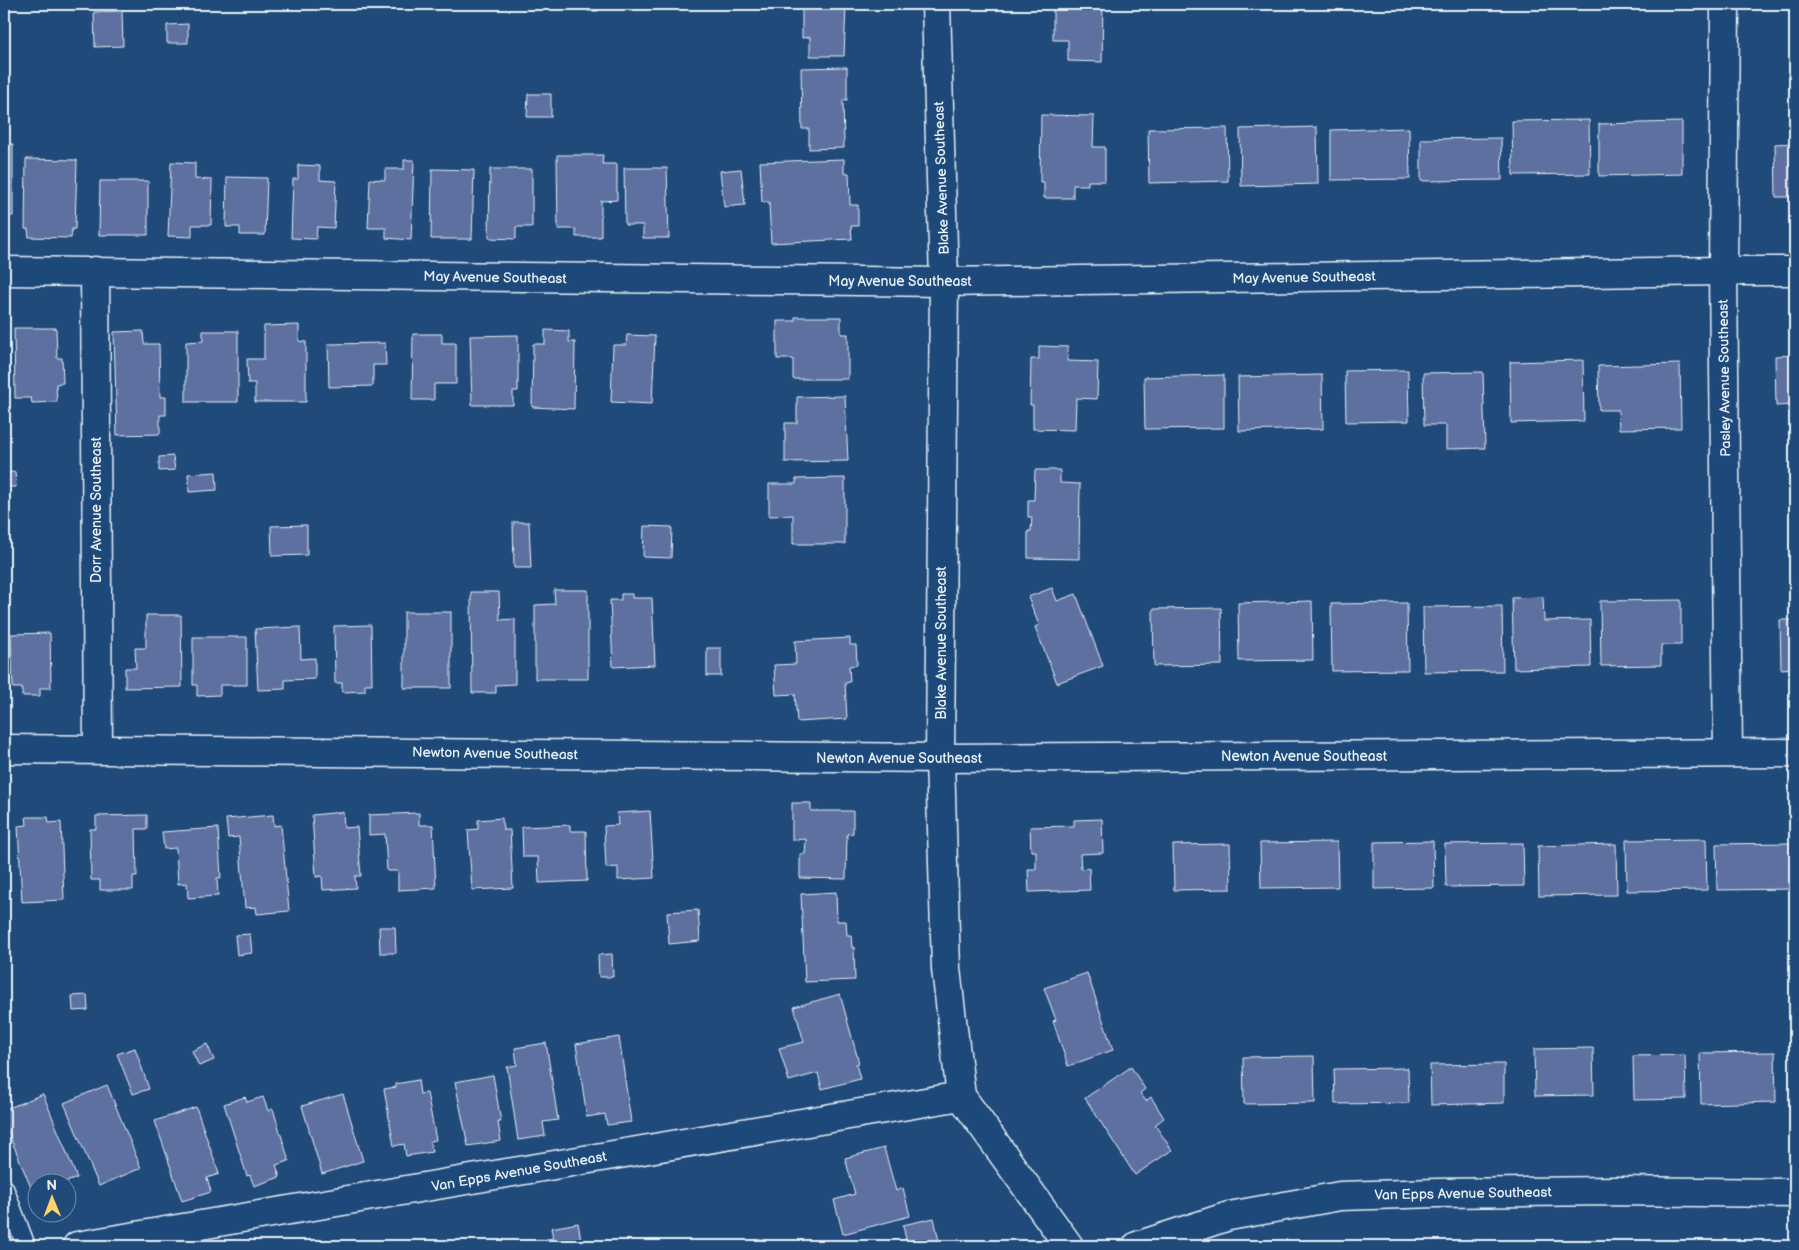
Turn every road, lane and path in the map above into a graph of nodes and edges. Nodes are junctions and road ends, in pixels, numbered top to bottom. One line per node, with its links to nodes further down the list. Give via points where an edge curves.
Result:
1 (936, 4): 7 (street, Blake Avenue Southeast)
2 (1725, 4): 5 (street, Pasley Avenue Southeast)
3 (4, 271): 4 (street, May Avenue Southeast)
4 (95, 271): 7 (street, May Avenue Southeast); 9 (street, Dorr Avenue Southeast)
5 (1723, 271): 6 (street, May Avenue Southeast); 7 (street, May Avenue Southeast); 10 (street, Pasley Avenue Southeast)
6 (1795, 272)
7 (944, 282): 12 (street, Blake Avenue Southeast)
8 (4, 749): 9 (street, Newton Avenue Southeast)
9 (98, 749): 12 (street, Newton Avenue Southeast)
10 (1728, 753): 11 (street, Newton Avenue Southeast); 12 (street, Newton Avenue Southeast)
11 (1795, 753)
12 (940, 758): 13 (street, Blake Avenue Southeast, via 946,969)
13 (961, 1096): 17 (street, Van Epps Avenue Southeast); 18 (street, Blake Avenue Southeast)
14 (4, 1188): 16 (lane)
15 (1795, 1192): 19 (street, Van Epps Avenue Southeast, via 1615,1191 1340,1196 1229,1216)
16 (26, 1246)
17 (76, 1246)
18 (1069, 1246)
19 (1137, 1246)

